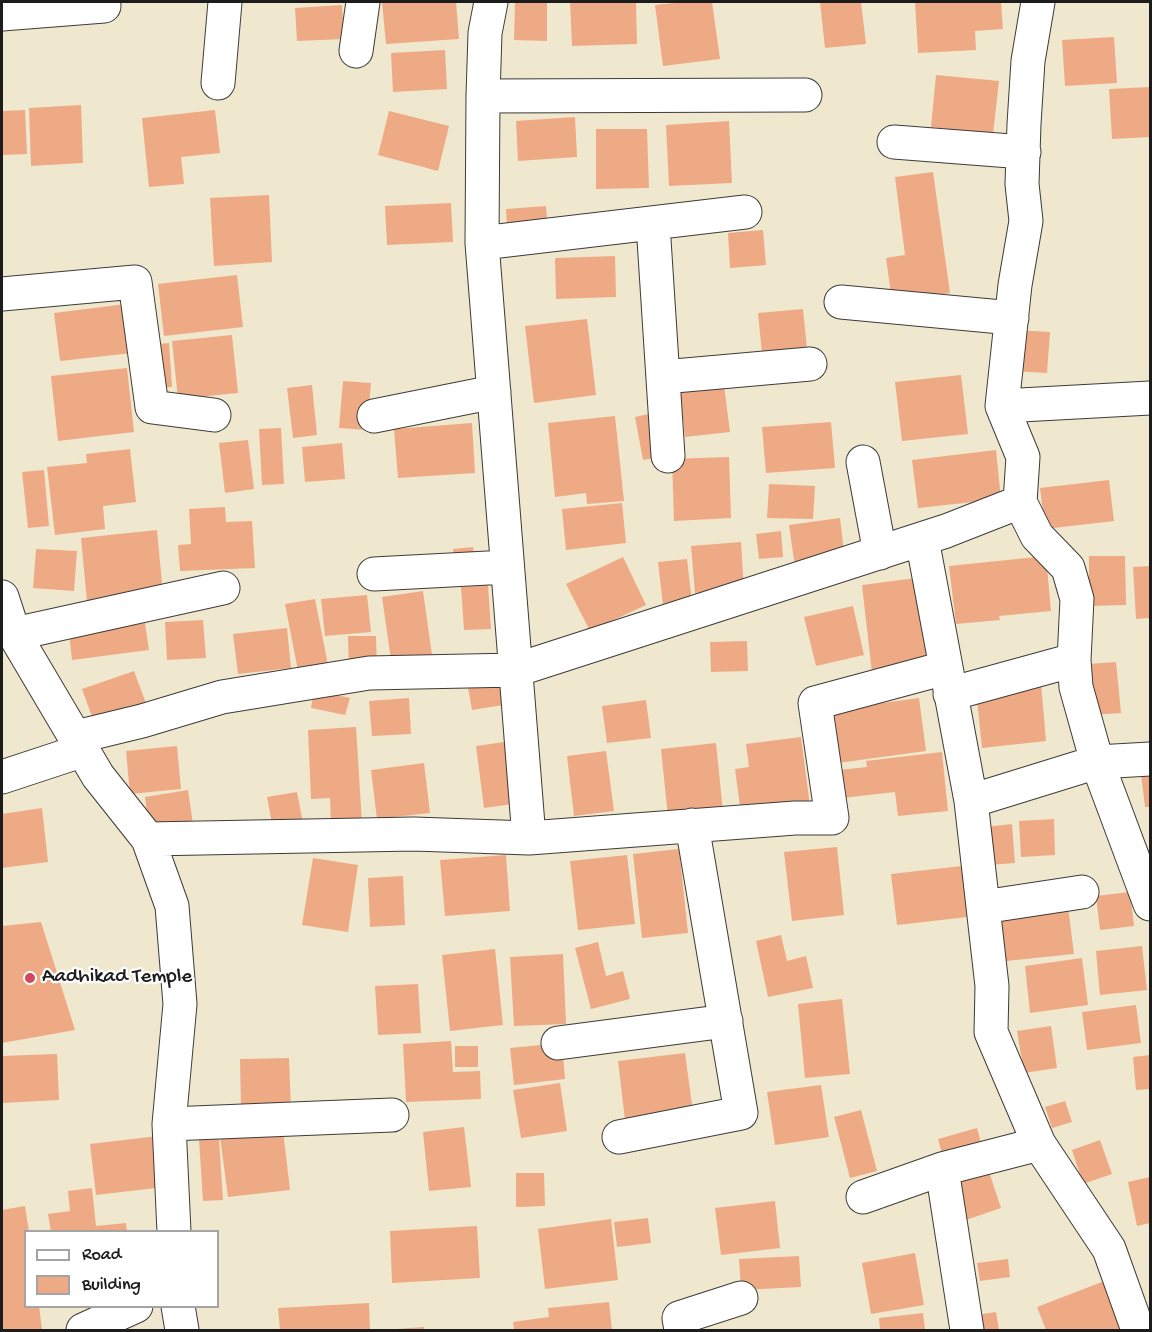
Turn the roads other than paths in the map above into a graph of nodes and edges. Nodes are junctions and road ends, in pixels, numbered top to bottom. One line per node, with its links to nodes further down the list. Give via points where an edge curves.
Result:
1 (225, 2): 8 (street)
2 (363, 2): 7 (street)
3 (491, 2): 10 (street, via 485,33)
4 (1038, 2): 12 (street, via 1028,61)
5 (104, 6): 6 (street)
6 (2, 14)
7 (356, 51)
8 (218, 83)
9 (805, 95): 10 (street)
10 (483, 96): 15 (street)
11 (894, 142): 12 (street)
12 (1024, 152): 18 (street, via 1026,221)
13 (745, 212): 14 (street)
14 (653, 224): 15 (street); 20 (street)
15 (482, 243): 21 (street)
16 (2, 294): 24 (street, via 135,282 152,407)
17 (841, 302): 18 (street)
18 (1012, 318): 23 (street)
19 (810, 364): 20 (street)
20 (663, 377): 26 (street)
21 (494, 392): 25 (street); 31 (street)
22 (1150, 398): 23 (street)
23 (1002, 406): 28 (street, via 1023,457)
24 (214, 415)
25 (375, 416)
26 (668, 456)
27 (863, 462): 30 (street)
28 (1020, 502): 29 (street); 36 (street, via 1036,536 1068,568 1077,599)
29 (922, 539): 30 (street); 38 (street)
30 (880, 553): 37 (street)
31 (507, 567): 32 (street); 37 (street)
32 (375, 574)
33 (223, 588): 35 (street)
34 (2, 597): 35 (street)
35 (8, 632): 39 (street)
36 (1074, 660): 38 (street); 41 (street, via 1076,687)
37 (516, 670): 39 (street, via 369,673 222,697); 46 (street)
38 (948, 681): 43 (street); 44 (street, via 815,703 832,818)
39 (80, 744): 42 (street); 45 (street, via 98,776)
40 (1150, 759): 41 (street)
41 (1097, 762): 43 (street); 48 (street)
42 (2, 777)
43 (971, 801): 49 (street)
44 (692, 825): 46 (street); 50 (street)
45 (148, 838): 46 (street, via 414,834); 53 (street, via 172,906 180,1004)
46 (529, 838)
47 (1082, 892): 49 (street)
48 (1150, 904)
49 (983, 907): 55 (street, via 992,986 991,1032)
50 (726, 1021): 51 (street); 54 (street, via 741,1113)
51 (558, 1043)
52 (392, 1115): 53 (street)
53 (169, 1124): 58 (street)
54 (619, 1137)
55 (1039, 1144): 56 (street); 66 (street, via 1109,1249)
56 (942, 1169): 57 (street); 65 (street)
57 (863, 1197)
58 (174, 1230)
59 (741, 1298): 64 (street, via 679,1318)
60 (132, 1308): 62 (street)
61 (178, 1308): 63 (street)
62 (83, 1330)
63 (182, 1330)
64 (681, 1330)
65 (967, 1330)
66 (1138, 1330)

